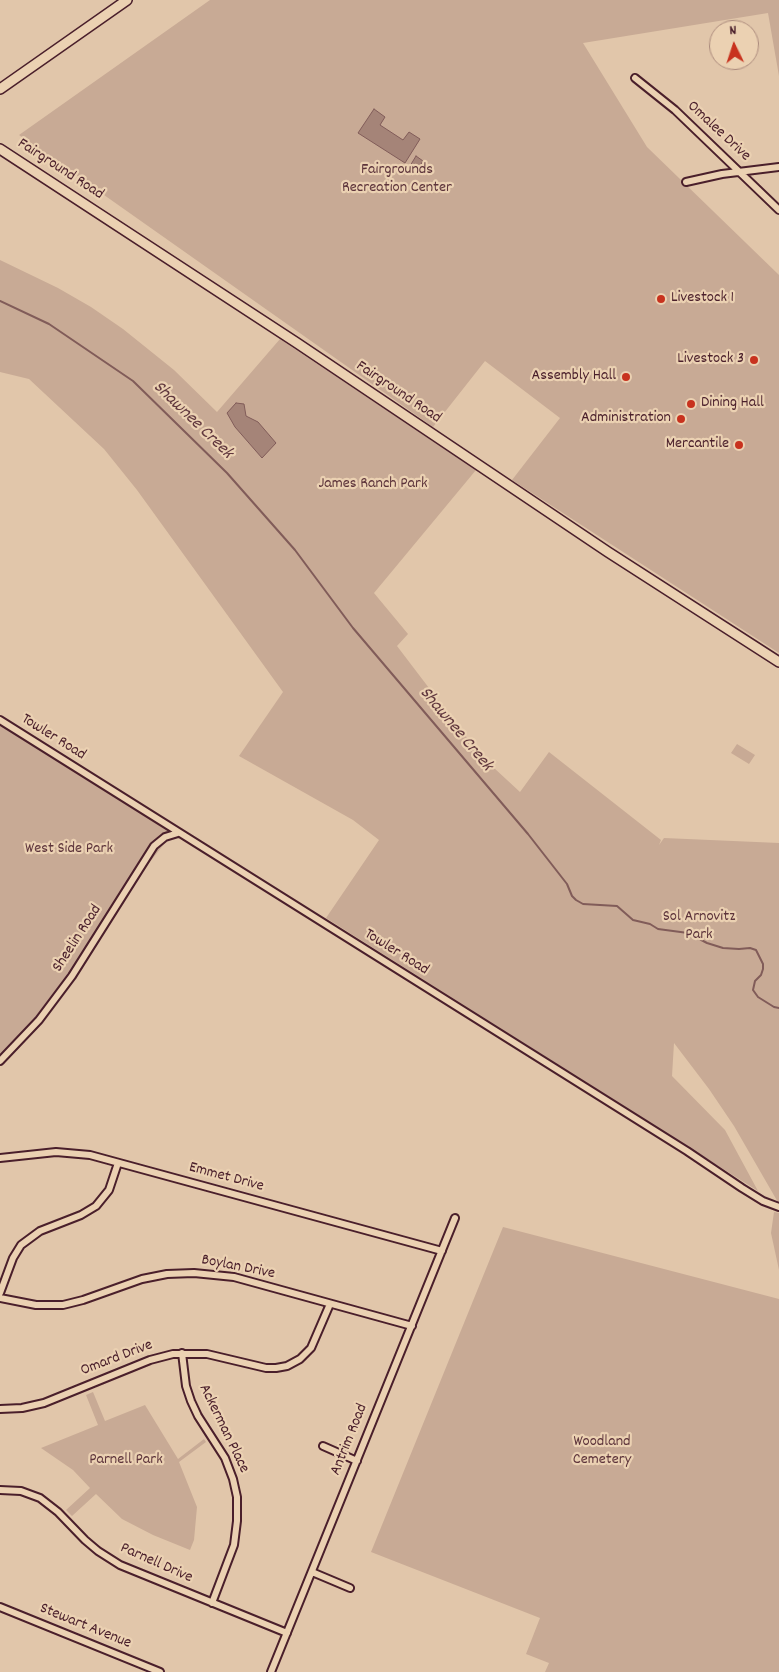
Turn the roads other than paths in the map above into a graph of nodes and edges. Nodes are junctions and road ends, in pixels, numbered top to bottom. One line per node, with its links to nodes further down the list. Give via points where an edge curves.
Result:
1 (128, 0): 3 (street)
2 (635, 78): 6 (street, Omalee Drive, via 675,110)
3 (0, 89)
4 (0, 149): 9 (street, Fairground Road)
5 (779, 167): 6 (street)
6 (741, 172): 7 (street); 8 (street, Omalee Drive)
7 (686, 182)
8 (779, 210)
9 (779, 662)
10 (0, 720): 11 (street, Towler Road)
11 (178, 833): 12 (street, Sheelin Road, via 165,837 154,846 72,976 39,1020); 15 (street, Towler Road, via 752,1194)
12 (0, 1061)
13 (0, 1158): 14 (street, Emmet Drive, via 68,1152)
14 (118, 1163): 17 (street, Emmet Drive); 18 (street, via 109,1190 96,1206 40,1231 21,1245 12,1258)
15 (779, 1207)
16 (455, 1218): 17 (street, Antrim Road)
17 (442, 1251): 21 (street, Antrim Road)
18 (0, 1294)
19 (0, 1298): 20 (street, Boylan Drive, via 36,1305 62,1305 142,1279 194,1272 234,1278)
20 (330, 1304): 21 (street, Boylan Drive); 22 (street, Omard Drive, via 311,1348 287,1366 266,1368 207,1354)
21 (412, 1326): 25 (street, Antrim Road)
22 (182, 1353): 23 (street, Omard Drive, via 150,1360 37,1405); 29 (street, Ackerman Place, via 190,1401 225,1458 237,1497 234,1546)
23 (0, 1409)
24 (323, 1446): 25 (street)
25 (357, 1461): 27 (street, Antrim Road)
26 (0, 1490): 29 (street, Parnell Drive, via 40,1498 110,1559)
27 (312, 1572): 28 (street); 31 (street, Antrim Road)
28 (350, 1588)
29 (212, 1603): 31 (street, Parnell Drive)
30 (0, 1607): 32 (street, Stewart Avenue)
31 (287, 1633): 33 (street, Antrim Road)
32 (160, 1672)
33 (271, 1672)

